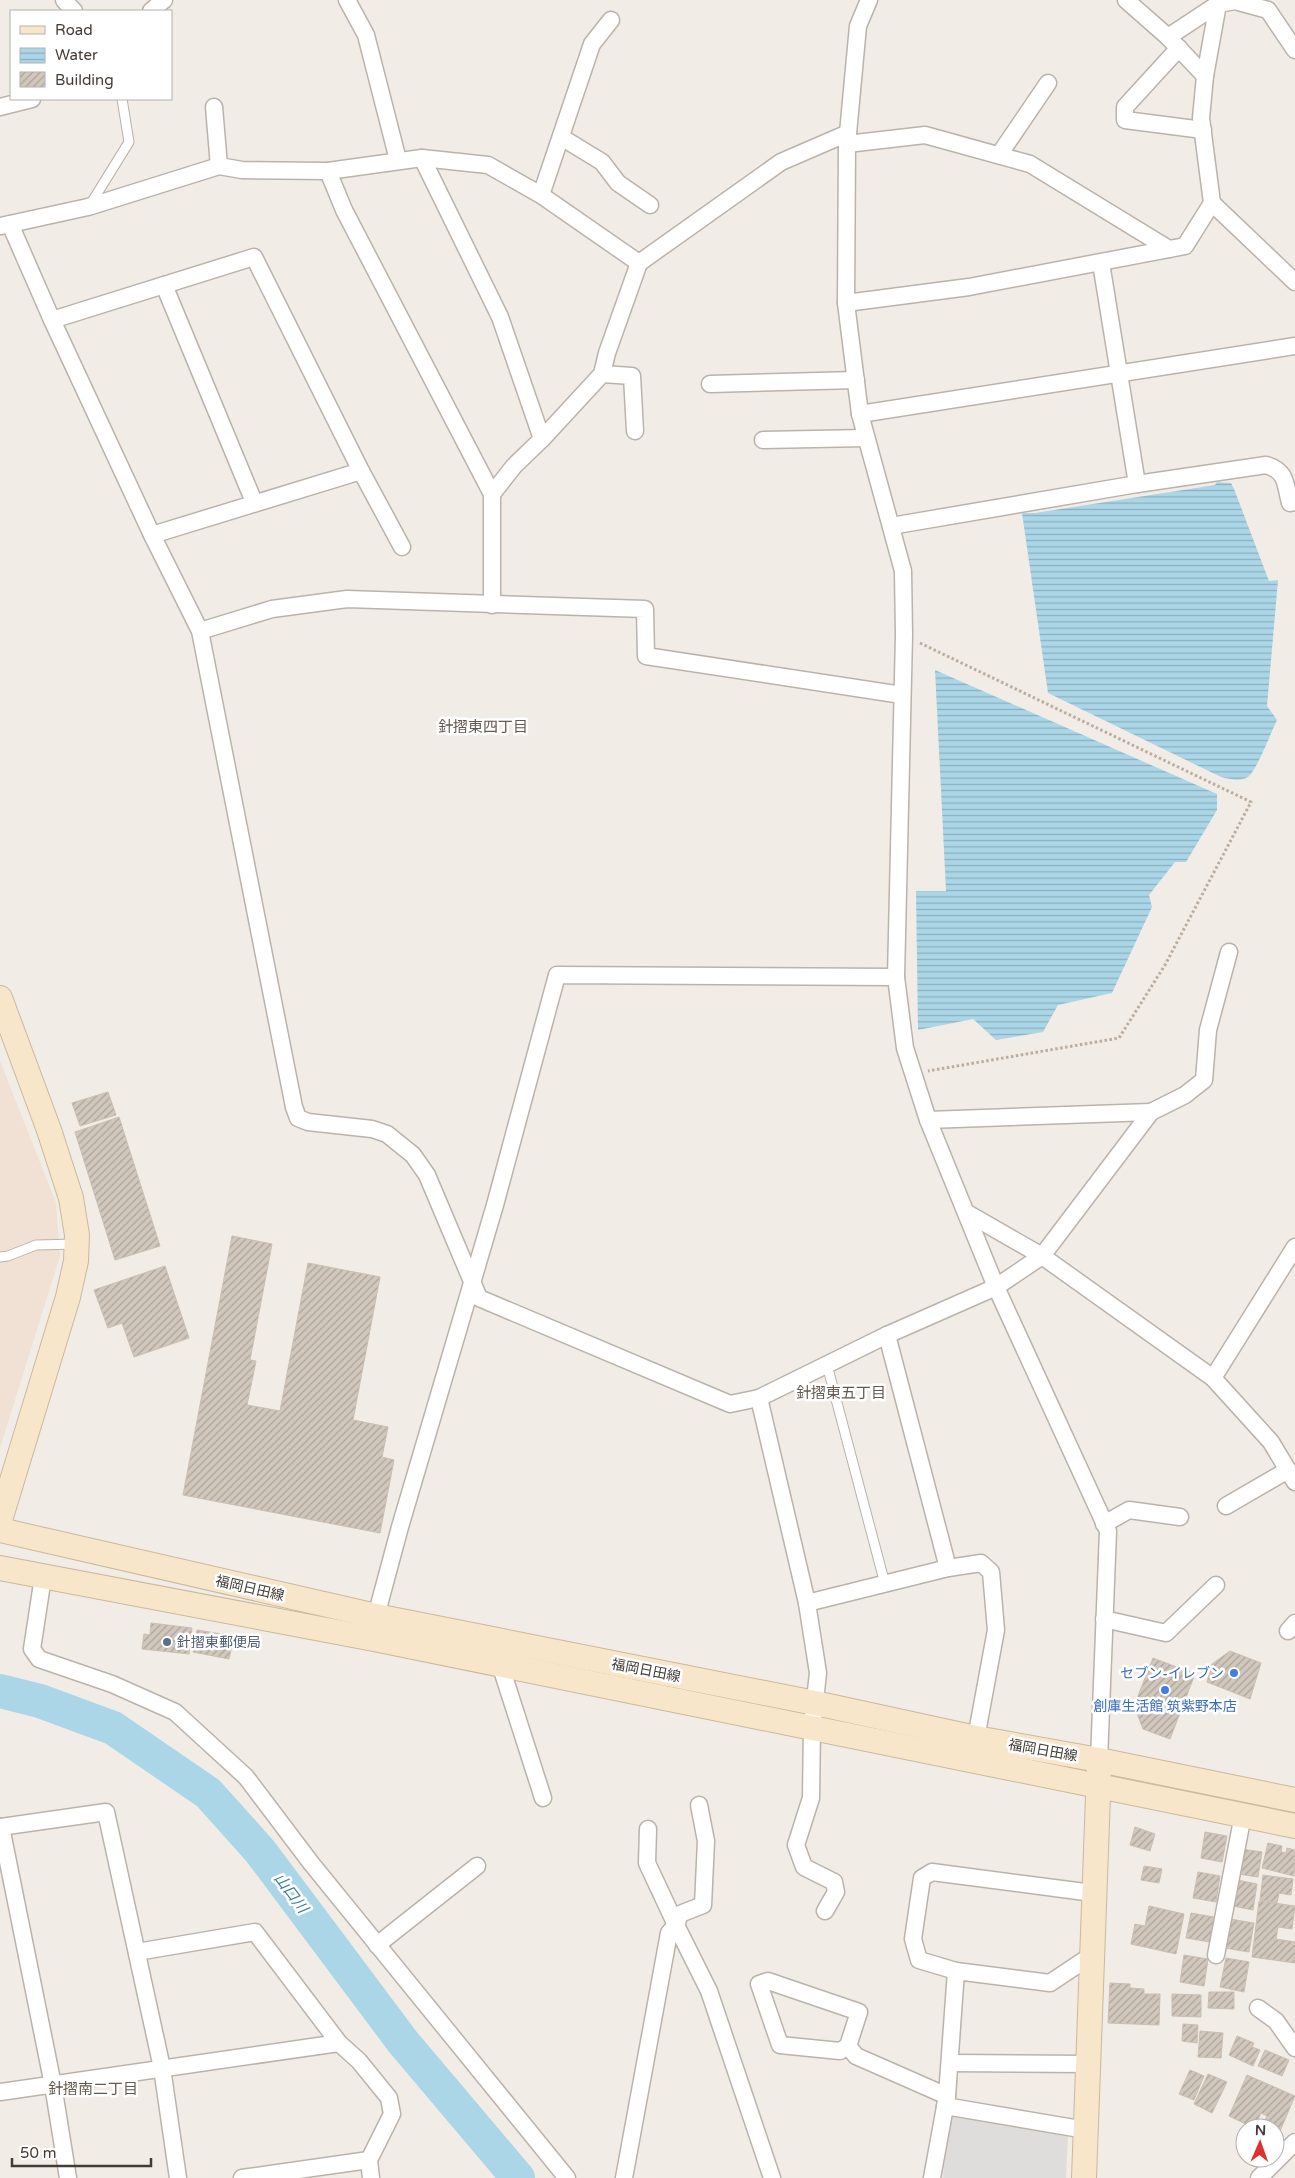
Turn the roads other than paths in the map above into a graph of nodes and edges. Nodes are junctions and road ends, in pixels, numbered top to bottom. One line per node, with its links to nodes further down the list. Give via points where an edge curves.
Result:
1 (64, 0): 7 (street)
2 (164, 0): 8 (street)
3 (347, 0): 23 (street, via 366,35)
4 (868, 0): 20 (street, via 858,26)
5 (1126, 0): 10 (street)
6 (1217, 2): 10 (street); 11 (street, via 1235,1 1268,10); 12 (street)
7 (73, 10)
8 (151, 10)
9 (611, 20): 19 (street, via 592,44)
10 (1174, 42): 12 (street); 18 (street, via 1125,107 1125,120)
11 (1295, 50)
12 (1205, 76): 18 (street)
13 (1048, 83): 21 (street)
14 (28, 100): 16 (street)
15 (122, 100): 29 (lane, via 129,142)
16 (0, 107)
17 (214, 107): 24 (street)
18 (1203, 130): 27 (street)
19 (561, 137): 26 (street); 28 (street, via 602,162 618,183)
20 (847, 138): 21 (street, via 925,135); 32 (street, via 781,162); 36 (street)
21 (999, 155): 31 (street, via 1030,164)
22 (422, 158): 23 (street); 26 (street, via 488,165); 46 (street, via 500,317)
23 (398, 160): 25 (street)
24 (219, 166): 25 (street, via 242,170); 29 (street)
25 (328, 171): 50 (street, via 344,210)
26 (541, 195): 32 (street)
27 (1212, 203): 31 (street, via 1185,246); 34 (street)
28 (650, 204)
29 (88, 207): 30 (street)
30 (5, 225): 37 (street)
31 (1169, 249): 33 (street)
32 (639, 263): 39 (street)
33 (1101, 263): 36 (street); 40 (street)
34 (1295, 282)
35 (164, 285): 37 (street); 48 (street, via 254,257); 51 (street)
36 (846, 303): 41 (street)
37 (52, 320): 54 (street)
38 (1295, 346): 40 (street)
39 (602, 374): 44 (street, via 632,376); 46 (street)
40 (1118, 374): 43 (street); 49 (street)
41 (856, 380): 42 (street); 43 (street)
42 (710, 384)
43 (860, 414): 45 (street)
44 (635, 431)
45 (866, 438): 47 (street); 53 (street)
46 (542, 440): 50 (street, via 514,466)
47 (764, 440)
48 (361, 471): 51 (street); 55 (street)
49 (1137, 484): 52 (street, via 1266,465 1283,474 1290,503); 53 (street)
50 (492, 494): 56 (street)
51 (254, 502): 54 (street)
52 (1295, 502)
53 (891, 526): 58 (street, via 903,571)
54 (152, 534): 57 (street)
55 (402, 547)
56 (492, 605): 57 (street, via 347,599 272,609); 58 (street, via 645,610 646,656)
57 (200, 631): 69 (street, via 298,1118 372,1129 387,1134 413,1155 427,1175)
58 (902, 695): 60 (street)
59 (1229, 952): 62 (street, via 1208,1030 1204,1080 1186,1095)
60 (896, 977): 63 (street, via 905,1048); 69 (street, via 557,975)
61 (3, 1011): 65 (main road, via 71,1198)
62 (1151, 1112): 63 (street); 68 (street)
63 (928, 1120): 64 (street)
64 (967, 1213): 68 (street); 70 (street)
65 (76, 1244): 67 (lane, via 36,1245); 78 (main road, via 76,1261 68,1297)
66 (1295, 1247): 73 (street)
67 (0, 1256)
68 (1042, 1256): 70 (street); 73 (street)
69 (472, 1283): 74 (street, via 479,1298 730,1404); 88 (street)
70 (996, 1287): 71 (street); 79 (street)
71 (887, 1335): 72 (street); 82 (street)
72 (827, 1365): 74 (street); 84 (lane)
73 (1213, 1378): 75 (street, via 1271,1442)
74 (759, 1398): 86 (street)
75 (1291, 1476): 76 (street)
76 (1226, 1506)
77 (1180, 1517): 79 (street, via 1129,1510)
78 (0, 1520)
79 (1104, 1524): 87 (street, via 1108,1531)
80 (0, 1530): 88 (main road, 福岡日田線)
81 (0, 1568): 83 (main road, 福岡日田線)
82 (948, 1568): 84 (street); 92 (street, via 981,1563 991,1572 996,1630)
83 (42, 1577): 88 (main road, 福岡日田線); 106 (street, via 32,1649 39,1659 112,1684 175,1712 246,1777)
84 (885, 1584): 86 (street)
85 (1216, 1585): 87 (street, via 1166,1633)
86 (807, 1603): 90 (street, via 818,1673)
87 (1104, 1619): 93 (street)
88 (375, 1627): 89 (main road, 福岡日田線)
89 (501, 1653): 90 (main road, 福岡日田線); 91 (main road, 福岡日田線); 95 (street)
90 (815, 1703): 91 (street); 92 (main road, 福岡日田線)
91 (812, 1728): 94 (main road, 福岡日田線); 104 (street, via 812,1798 796,1845 804,1867 834,1882 836,1892)
92 (976, 1738): 93 (main road, 福岡日田線)
93 (1099, 1760): 94 (main road); 96 (main road, 福岡日田線)
94 (1098, 1785): 98 (main road, 福岡日田線); 103 (main road)
95 (543, 1798)
96 (1295, 1800)
97 (699, 1805): 105 (street, via 706,1841 703,1905 680,1914)
98 (1243, 1815): 99 (main road, 福岡日田線); 109 (street)
99 (1295, 1826)
100 (1, 1827): 107 (street, via 106,1812); 118 (street)
101 (648, 1828): 105 (street, via 647,1863)
102 (477, 1866): 106 (street)
103 (1093, 1893): 108 (main road); 110 (street, via 932,1872 922,1878 913,1939 920,1960)
104 (825, 1912)
105 (676, 1925): 129 (street, via 669,1933); 130 (street, via 708,1992)
106 (377, 1945): 128 (street)
107 (137, 1952): 112 (street, via 255,1932); 117 (street)
108 (1092, 1955): 110 (street, via 1050,1983); 116 (main road)
109 (1216, 1955)
110 (956, 1971): 115 (street)
111 (1258, 2008): 114 (street, via 1276,2021)
112 (339, 2043): 117 (street); 123 (street, via 359,2061 389,2098 392,2114)
113 (848, 2046): 113 (street, via 859,2012 768,1981 759,1984 780,2045 840,2051); 120 (street, via 856,2056)
114 (1295, 2048)
115 (950, 2063): 116 (street); 120 (street)
116 (1088, 2064): 121 (main road)
117 (162, 2068): 118 (street); 125 (street)
118 (53, 2085): 119 (street); 124 (street)
119 (0, 2092)
120 (946, 2101): 121 (street); 131 (street)
121 (1086, 2130): 132 (main road)
122 (1295, 2142): 133 (street)
123 (369, 2160): 126 (street); 127 (street)
124 (68, 2178)
125 (178, 2178)
126 (242, 2178)
127 (371, 2178)
128 (568, 2178)
129 (624, 2178)
130 (772, 2178)
131 (932, 2178)
132 (1084, 2178)
133 (1260, 2178)

